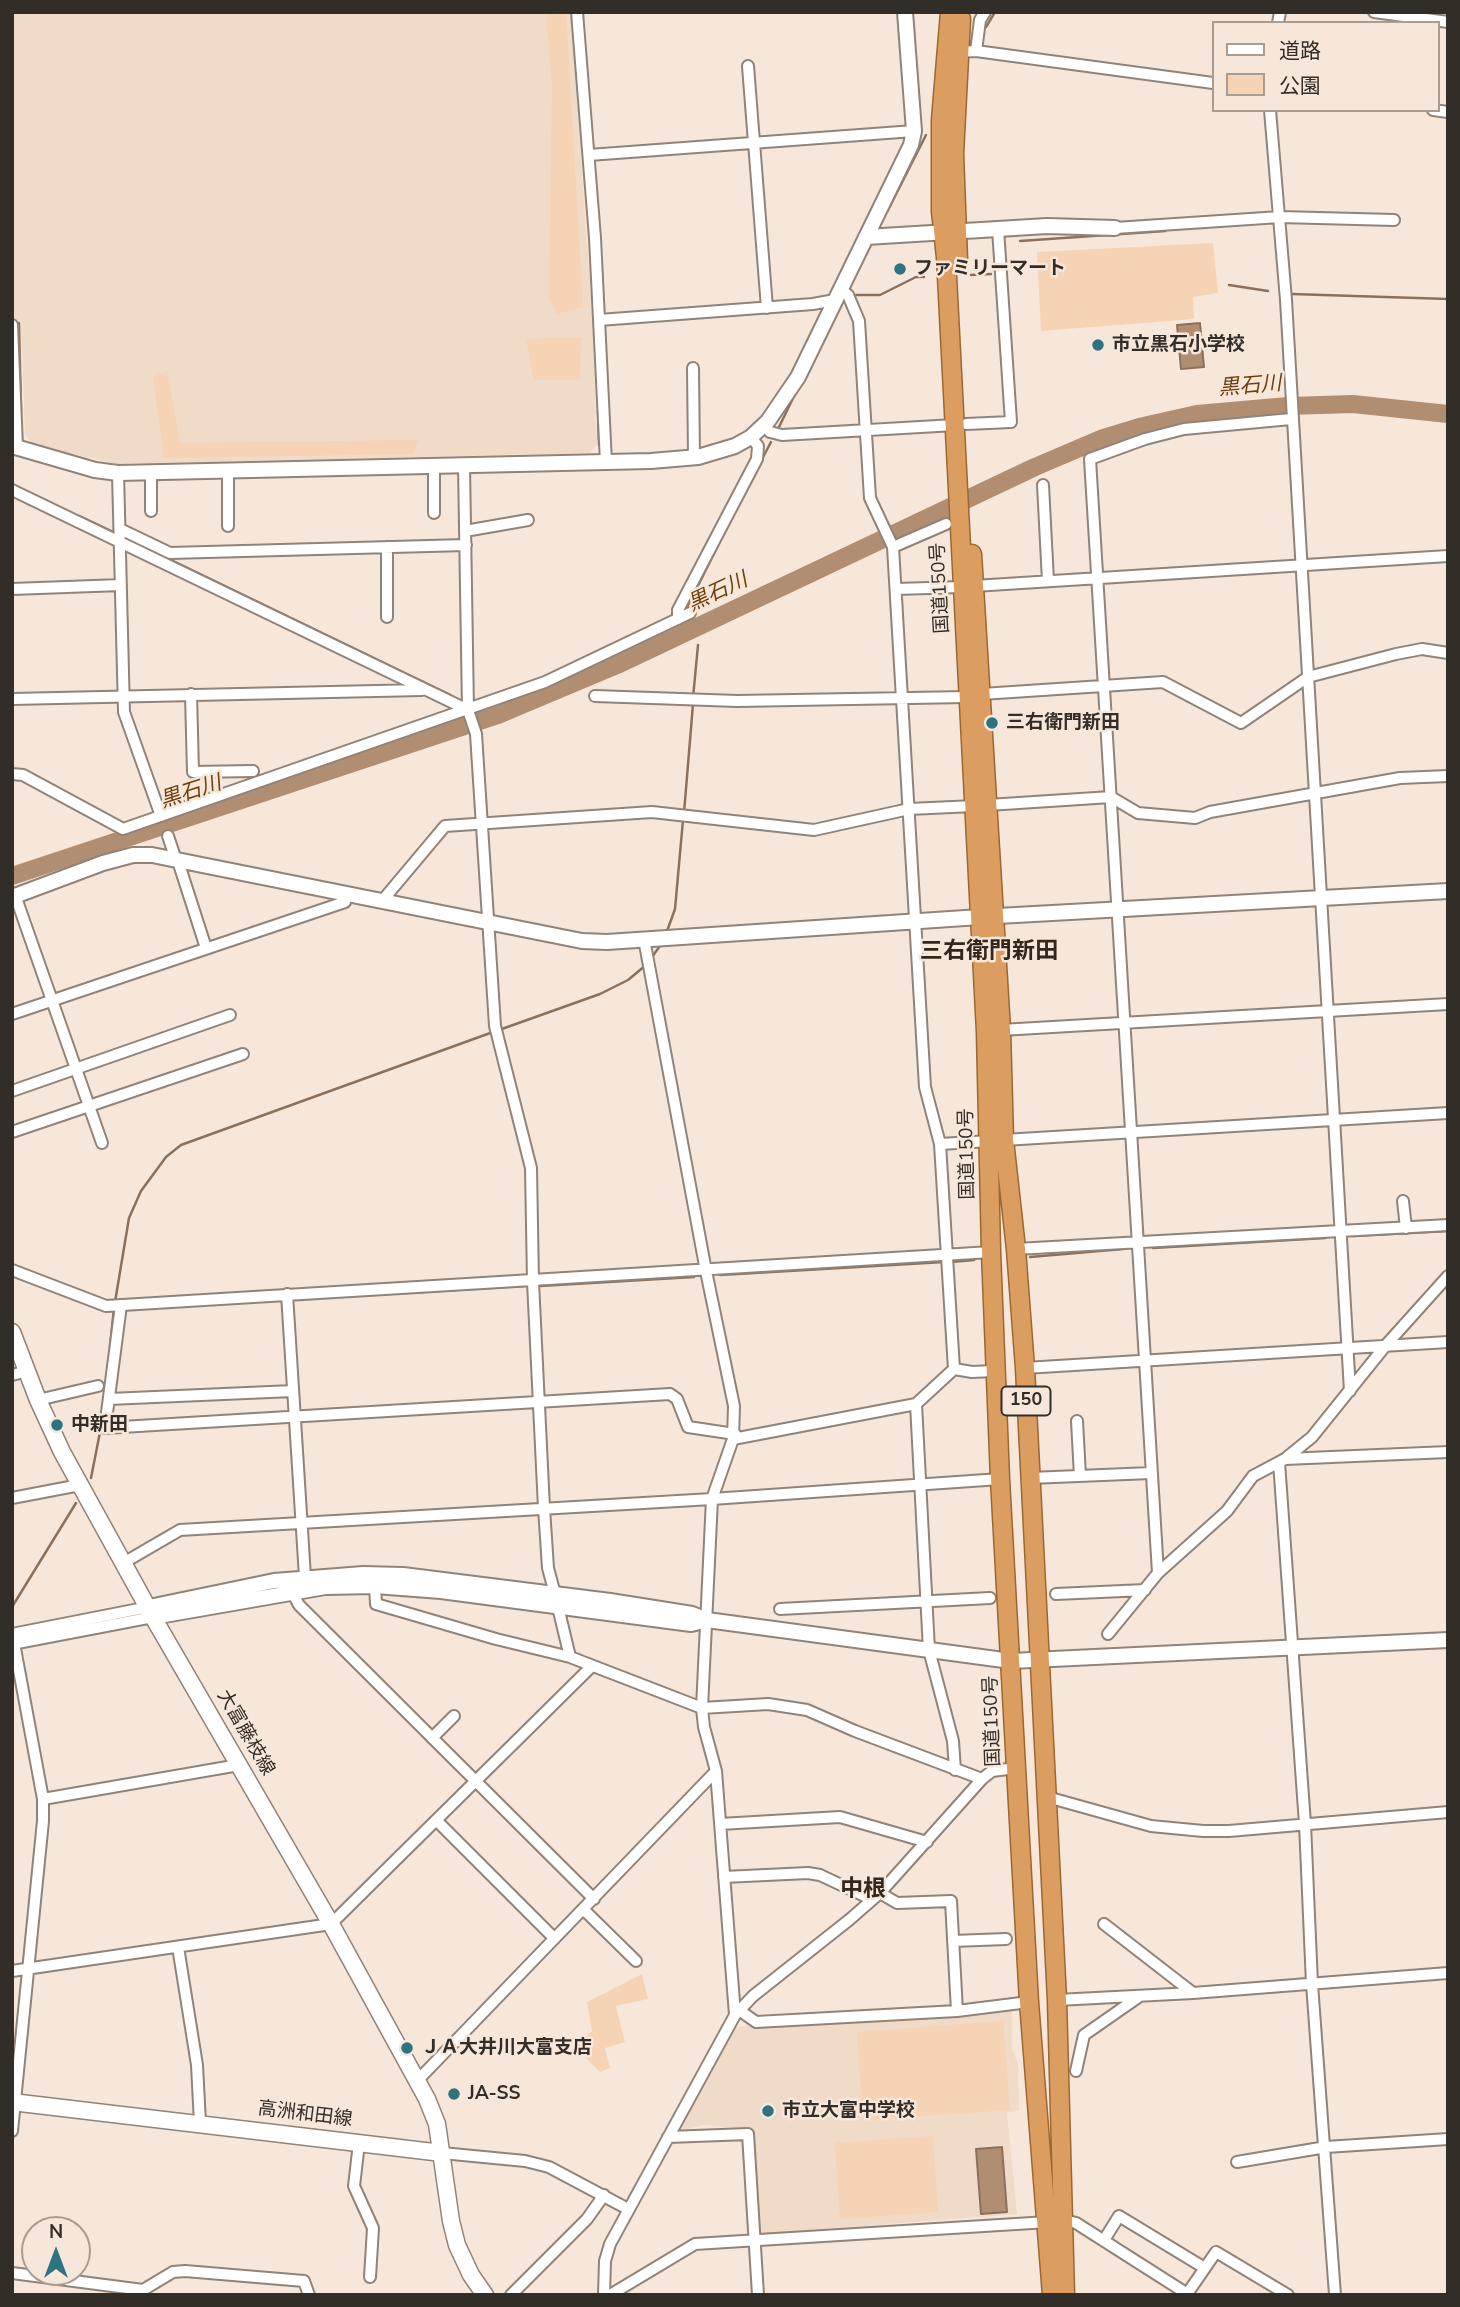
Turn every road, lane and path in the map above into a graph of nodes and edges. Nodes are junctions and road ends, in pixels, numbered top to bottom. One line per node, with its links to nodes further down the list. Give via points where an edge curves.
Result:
1 (577, 12): 15 (street)
2 (905, 12): 13 (street)
3 (950, 12): 20 (highway, 国道150号 / 150, via 940,147 941,211)
4 (961, 12): 9 (highway, 国道150号 / 150)
5 (985, 12): 8 (street)
6 (1374, 12): 7 (street)
7 (1448, 22)
8 (976, 51): 9 (street); 11 (street)
9 (958, 52): 20 (highway, 国道150号 / 150)
10 (748, 66): 14 (street)
11 (1212, 83)
12 (1270, 112): 16 (street)
13 (914, 131): 14 (street); 21 (street, via 910,149)
14 (753, 142): 15 (street); 23 (street)
15 (589, 155): 24 (street)
16 (1280, 217): 17 (street); 19 (street); 27 (street)
17 (1394, 220)
18 (998, 229): 19 (street); 20 (street); 29 (street, via 1011,422)
19 (1115, 229)
20 (951, 231): 21 (street); 29 (highway, 国道150号 / 150)
21 (866, 237): 22 (street)
22 (838, 295): 23 (street); 28 (street, via 798,377); 30 (street, via 848,295 859,321)
23 (767, 308): 24 (street)
24 (599, 320): 34 (street)
25 (12, 325): 32 (street)
26 (693, 368): 33 (street)
27 (1291, 417): 53 (street); 54 (street, via 1184,429 1090,458)
28 (764, 425): 30 (street, via 782,435); 31 (street)
29 (960, 425): 30 (street); 44 (highway, 国道150号 / 150, via 963,486)
30 (866, 430): 51 (street, via 870,498)
31 (751, 437): 33 (street, via 718,453); 71 (street, via 758,446 757,459 678,610 684,616 545,682)
32 (15, 447): 39 (street)
33 (694, 457): 34 (street)
34 (606, 462): 35 (street)
35 (464, 465): 36 (street); 47 (street)
36 (435, 466): 37 (street); 43 (street)
37 (228, 470): 38 (street); 46 (street)
38 (151, 472): 39 (street); 42 (street)
39 (118, 473): 48 (street)
40 (1043, 485): 55 (street)
41 (12, 490): 48 (street)
42 (151, 512)
43 (435, 513)
44 (958, 516): 51 (street); 57 (highway, 国道150号 / 150)
45 (528, 520): 47 (street)
46 (228, 526)
47 (466, 531): 49 (street)
48 (120, 536): 50 (street, via 170,553); 56 (street); 64 (street)
49 (466, 545): 50 (street); 71 (street)
50 (387, 547): 60 (street)
51 (893, 547): 59 (street)
52 (1448, 556): 53 (street)
53 (1301, 565): 54 (street); 62 (street)
54 (1098, 578): 55 (street); 63 (street)
55 (1048, 581): 57 (street)
56 (121, 585): 58 (street); 67 (street)
57 (968, 586): 59 (street); 66 (highway, 国道150号 / 150)
58 (12, 589)
59 (896, 589): 70 (street)
60 (387, 617)
61 (1448, 653): 62 (street, via 1422,649)
62 (1308, 677): 63 (street, via 1241,723 1163,682); 75 (street)
63 (1105, 687): 66 (street); 76 (street)
64 (425, 690): 65 (street); 71 (street)
65 (191, 694): 67 (street); 72 (street, via 193,772)
66 (975, 695): 70 (street); 77 (highway, 国道150号 / 150)
67 (124, 696): 69 (street); 79 (street, via 124,712)
68 (596, 696): 70 (street)
69 (12, 699)
70 (902, 699): 78 (street)
71 (468, 710): 79 (street); 80 (street, via 476,734)
72 (253, 771)
73 (12, 774): 79 (street, via 23,775 123,829)
74 (1448, 776): 75 (street, via 1401,778)
75 (1313, 793): 76 (street, via 1195,818 1138,813); 86 (street)
76 (1111, 797): 77 (street); 88 (street)
77 (981, 805): 78 (street); 89 (highway, 国道150号 / 150)
78 (909, 808): 80 (street, via 814,830 652,812); 91 (street)
79 (161, 816)
80 (481, 824): 87 (street, via 445,826); 90 (street)
81 (168, 836): 82 (street)
82 (177, 861): 84 (street); 85 (street, via 133,855); 93 (street)
83 (1448, 891): 86 (street)
84 (347, 894): 87 (street); 93 (street, via 345,902)
85 (14, 896): 94 (street)
86 (1321, 898): 88 (street); 96 (street)
87 (382, 901): 90 (street)
88 (1118, 910): 89 (street); 99 (street)
89 (987, 917): 91 (street); 100 (highway, 国道150号 / 150); 109 (highway, 国道150号 / 150)
90 (486, 921): 92 (street, via 582,941); 123 (street, via 496,1030 531,1168)
91 (914, 921): 92 (street); 111 (street, via 925,1087)
92 (644, 939): 121 (street)
93 (206, 948): 94 (street)
94 (52, 1000): 97 (street); 102 (street)
95 (1448, 1004): 96 (street)
96 (1328, 1012): 99 (street); 106 (street)
97 (12, 1014)
98 (229, 1015): 102 (street)
99 (1124, 1023): 100 (street); 108 (street)
100 (1001, 1030): 109 (highway, 国道150号 / 150)
101 (243, 1054): 104 (street)
102 (76, 1069): 103 (street); 104 (street)
103 (12, 1091)
104 (89, 1106): 107 (street); 110 (street)
105 (1448, 1113): 106 (street)
106 (1333, 1120): 108 (street); 115 (street)
107 (12, 1132)
108 (1130, 1133): 109 (street); 116 (street)
109 (997, 1141): 111 (street); 117 (highway, 国道150号 / 150); 118 (highway, 国道150号 / 150)
110 (102, 1143)
111 (940, 1144): 119 (street)
112 (1404, 1201): 114 (street)
113 (1448, 1225): 114 (street)
114 (1406, 1228): 115 (street)
115 (1341, 1232): 116 (street); 129 (street)
116 (1138, 1244): 117 (street); 130 (street)
117 (1016, 1249): 131 (highway, 国道150号 / 150)
118 (990, 1252): 119 (street); 133 (highway, 国道150号 / 150)
119 (947, 1259): 121 (street); 132 (street)
120 (12, 1270): 125 (street, via 106,1306)
121 (706, 1270): 123 (street); 144 (street, via 734,1406)
122 (1448, 1276): 128 (street)
123 (533, 1282): 124 (street); 140 (street)
124 (287, 1294): 125 (street); 136 (street)
125 (117, 1306): 138 (street)
126 (12, 1332): 134 (main road, 大富藤枝線)
127 (1448, 1342): 128 (street)
128 (1386, 1345): 129 (street); 137 (street)
129 (1347, 1348): 130 (street); 137 (street)
130 (1144, 1360): 131 (street); 147 (street)
131 (1025, 1368): 149 (highway, 国道150号 / 150)
132 (954, 1369): 133 (street); 141 (street)
133 (994, 1371): 150 (highway, 国道150号 / 150)
134 (20, 1373): 139 (main road, 大富藤枝線)
135 (98, 1386): 139 (street)
136 (293, 1391): 138 (street); 142 (street)
137 (1350, 1391): 146 (street, via 1312,1437)
138 (108, 1399): 142 (street, via 105,1428)
139 (38, 1400): 152 (main road, 大富藤枝線)
140 (539, 1401): 142 (street); 144 (street, via 670,1394 677,1399 688,1427); 155 (street)
141 (916, 1404): 144 (street); 151 (street)
142 (295, 1416): 156 (street)
143 (1077, 1421): 148 (street)
144 (734, 1436): 154 (street)
145 (1448, 1452): 146 (street)
146 (1282, 1460): 158 (street, via 1253,1476 1212,1527); 173 (street)
147 (1151, 1473): 148 (street); 158 (street)
148 (1080, 1476): 149 (street)
149 (1030, 1478): 176 (highway, 国道150号 / 150)
150 (1000, 1479): 151 (street); 177 (highway, 国道150号 / 150)
151 (919, 1484): 154 (street); 166 (street)
152 (80, 1485): 153 (street); 157 (main road, 大富藤枝線)
153 (12, 1498)
154 (712, 1499): 155 (street); 169 (street)
155 (544, 1508): 156 (street); 165 (street, via 548,1568)
156 (301, 1524): 157 (street, via 180,1531); 159 (street)
157 (125, 1562): 168 (main road, 大富藤枝線)
158 (1158, 1573): 161 (street)
159 (305, 1577): 165 (street, via 404,1575); 168 (street)
160 (375, 1586): 162 (street); 165 (street); 175 (street, via 376,1604)
161 (1145, 1590): 163 (street); 170 (street)
162 (292, 1592): 168 (street); 181 (street, via 299,1605)
163 (1056, 1594)
164 (990, 1598): 166 (street)
165 (556, 1600): 169 (street, via 692,1614); 175 (street)
166 (926, 1601): 167 (street); 174 (street)
167 (780, 1609)
168 (151, 1612): 172 (street); 182 (main road, 大富藤枝線)
169 (707, 1620): 174 (street); 179 (street)
170 (1108, 1634)
171 (1448, 1640): 173 (street)
172 (13, 1641): 189 (street)
173 (1291, 1648): 176 (street); 193 (street)
174 (929, 1650): 177 (street); 184 (street, via 953,1741)
175 (570, 1657): 178 (street)
176 (1040, 1660): 177 (street); 188 (highway, 国道150号 / 150)
177 (1012, 1661): 183 (highway, 国道150号 / 150)
178 (591, 1667): 179 (street); 187 (street)
179 (702, 1708): 184 (street, via 768,1704 807,1710); 185 (street)
180 (454, 1716): 181 (street)
181 (432, 1738): 187 (street)
182 (239, 1765): 189 (street); 199 (main road, 大富藤枝線)
183 (1016, 1768): 186 (street, via 992,1771); 213 (highway, 国道150号 / 150)
184 (955, 1770): 186 (street)
185 (716, 1771): 192 (street); 197 (street)
186 (982, 1779): 194 (street)
187 (475, 1781): 191 (street); 197 (street)
188 (1047, 1797): 193 (street, via 1164,1827 1229,1831); 212 (highway, 国道150号 / 150)
189 (43, 1799): 206 (street)
190 (1448, 1812): 193 (street)
191 (436, 1819): 199 (street); 201 (street)
192 (720, 1824): 194 (street, via 840,1817); 195 (street)
193 (1305, 1824): 209 (street)
194 (927, 1842): 196 (street)
195 (724, 1877): 196 (street, via 808,1873); 215 (street)
196 (875, 1896): 203 (street, via 897,1903 951,1900); 215 (street)
197 (594, 1899): 198 (street)
198 (583, 1909): 201 (street); 205 (street)
199 (331, 1924): 204 (street); 217 (main road, 大富藤枝線)
200 (1104, 1924): 210 (street)
201 (554, 1938): 217 (street)
202 (1006, 1939): 203 (street)
203 (953, 1941): 214 (street)
204 (178, 1947): 206 (street); 219 (street, via 197,2065)
205 (636, 1961)
206 (28, 1969): 207 (street); 218 (street)
207 (12, 1971)
208 (1448, 1973): 209 (street)
209 (1312, 1984): 210 (street); 224 (street)
210 (1193, 1993): 211 (street)
211 (1140, 1996): 212 (street); 216 (street, via 1084,2035)
212 (1057, 2000): 229 (highway, 国道150号 / 150)
213 (1029, 2002): 214 (street); 229 (highway, 国道150号 / 150)
214 (957, 2011): 215 (street, via 756,2022)
215 (737, 2013): 221 (street)
216 (1076, 2071)
217 (417, 2081): 225 (main road, 大富藤枝線, via 437,2124)
218 (14, 2103): 219 (main road, 高洲和田線); 220 (street)
219 (200, 2123): 223 (main road, 高洲和田線)
220 (12, 2131)
221 (668, 2137): 228 (street); 230 (street, via 748,2134)
222 (1448, 2139): 224 (street)
223 (359, 2143): 225 (main road, 高洲和田線); 234 (street, via 354,2186 373,2228)
224 (1326, 2147): 226 (street); 245 (street)
225 (442, 2153): 227 (street, via 525,2161); 237 (main road, via 457,2245)
226 (1237, 2162)
227 (604, 2195): 228 (street); 238 (street)
228 (628, 2209): 239 (street, via 605,2261)
229 (1054, 2220): 230 (street); 231 (street, via 1076,2222); 242 (highway, 国道150号 / 150); 243 (highway, 国道150号 / 150)
230 (753, 2240): 240 (street, via 695,2244); 241 (street)
231 (1104, 2240): 232 (street, via 1119,2216); 235 (street)
232 (1203, 2267): 235 (street); 244 (street, via 1216,2252)
233 (12, 2273): 236 (street, via 143,2290 185,2270 304,2281)
234 (370, 2277)
235 (1188, 2294)
236 (309, 2295)
237 (485, 2295)
238 (511, 2295)
239 (604, 2295)
240 (610, 2295)
241 (758, 2295)
242 (1052, 2295)
243 (1065, 2295)
244 (1288, 2295)
245 (1335, 2295)

